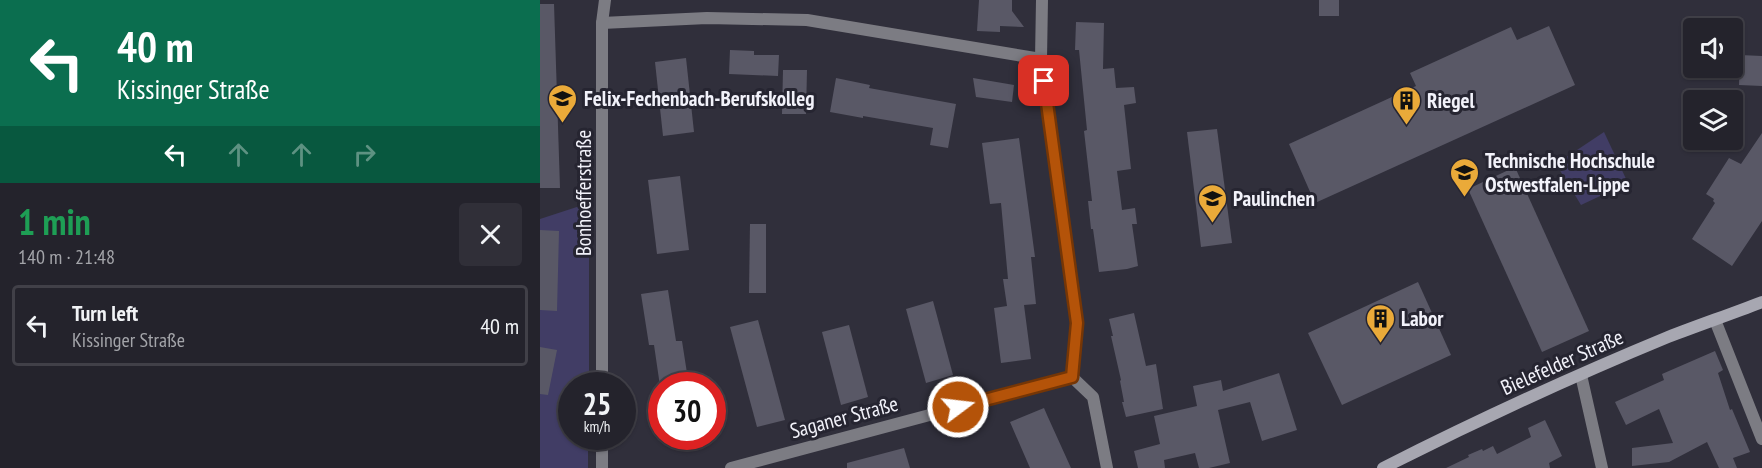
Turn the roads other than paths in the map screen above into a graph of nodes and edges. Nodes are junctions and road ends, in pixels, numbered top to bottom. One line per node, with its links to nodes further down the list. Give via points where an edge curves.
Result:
1 (605, 0): 3 (street, Bonhoefferstraße)
2 (1042, 0): 4 (street)
3 (602, 23): 4 (street, via 707,18 807,20); 7 (street, Bonhoefferstraße)
4 (1041, 58): 9 (street, via 1077,323)
5 (1762, 302): 6 (main road, Bielefelder Straße)
6 (1715, 320): 8 (main road, Bielefelder Straße); 10 (street)
7 (602, 372)
8 (1581, 375): 15 (main road, Bielefelder Straße); 16 (street)
9 (1072, 377): 13 (street, Saganer Straße); 14 (street, via 1093,397)
10 (1762, 439)
11 (602, 450): 12 (street)
12 (602, 468)
13 (731, 468)
14 (1107, 468)
15 (1383, 468)
16 (1602, 468)

